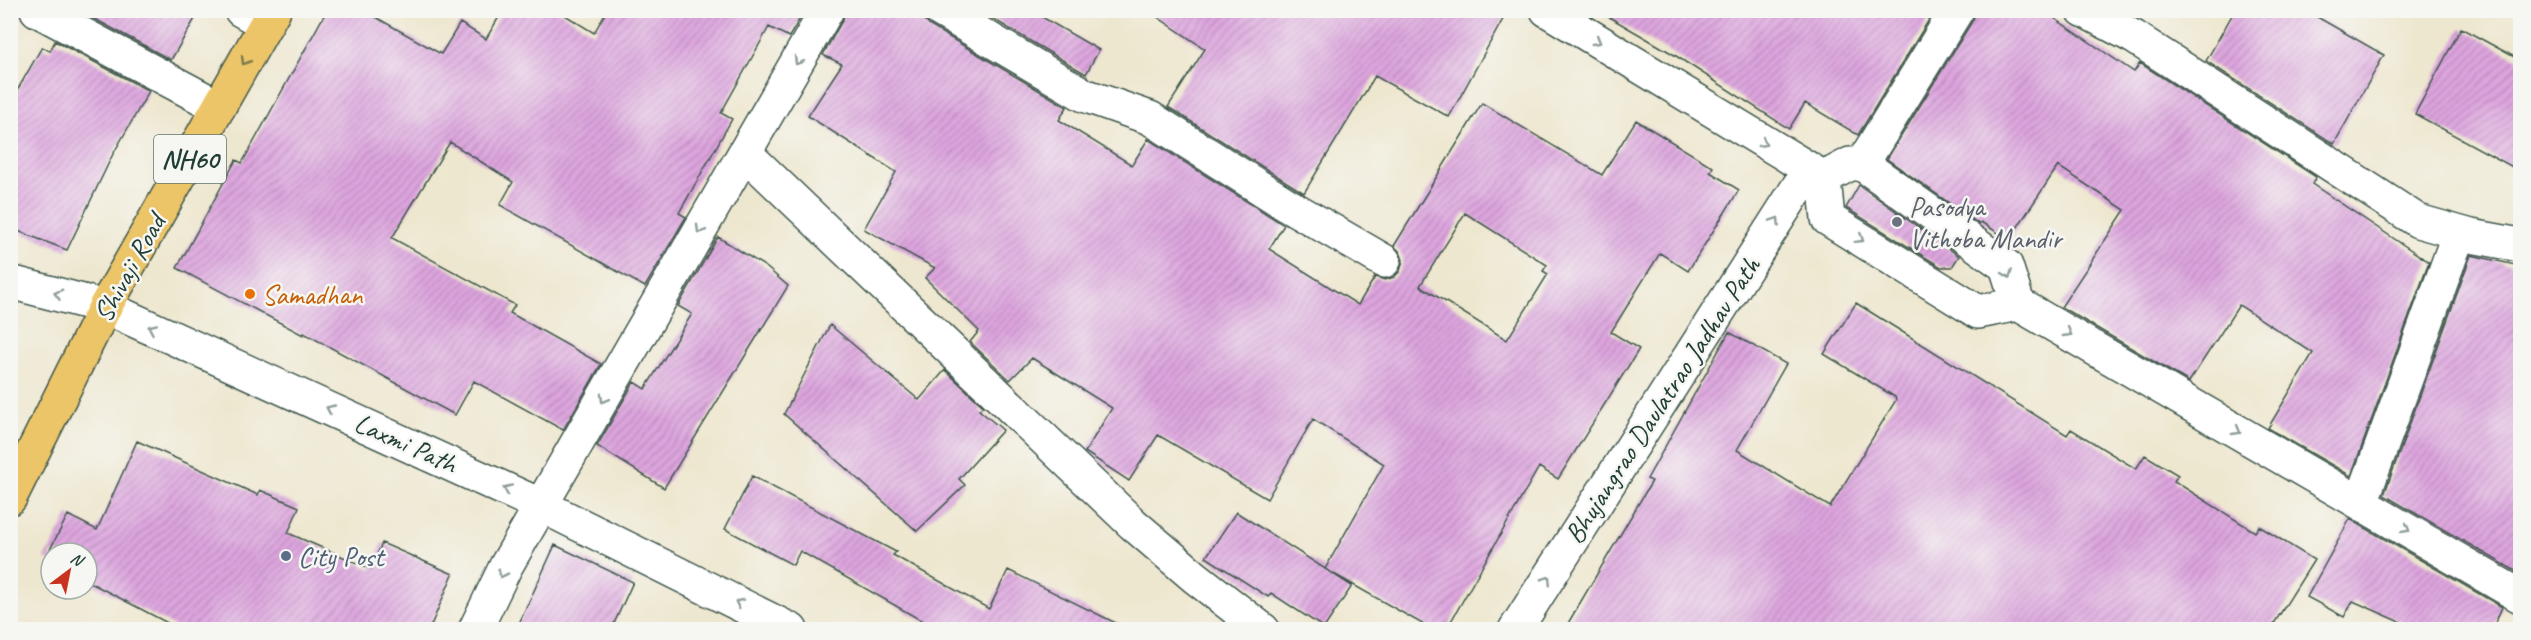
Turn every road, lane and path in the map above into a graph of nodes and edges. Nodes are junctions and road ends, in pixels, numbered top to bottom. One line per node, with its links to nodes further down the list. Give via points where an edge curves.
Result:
1 (36, 10): 8 (street)
2 (827, 10): 9 (street, one-way to 9)
3 (940, 10): 14 (street, via 1084,96 1150,118)
4 (1547, 10): 11 (street, one-way to 11)
5 (1957, 10): 10 (street)
6 (2083, 10): 12 (street, via 2134,37 2418,221)
7 (260, 15): 8 (highway, Shivaji Road / NH60, one-way to 8)
8 (219, 107): 17 (highway, Shivaji Road / NH60)
9 (745, 153): 20 (street, one-way to 20); 24 (street, via 1133,524)
10 (1862, 164): 11 (street); 16 (street, one-way to 16, via 2006,266)
11 (1816, 174): 16 (street, one-way to 16, via 1828,219 1978,312); 25 (street, Bhujangrao Daulatrao Jadhav Path, one-way to 11)
12 (2459, 232): 13 (street); 19 (street)
13 (2520, 245)
14 (1384, 261)
15 (10, 282): 17 (street, Laxmi Path, one-way to 15)
16 (2018, 304): 19 (street, one-way to 19)
17 (105, 307): 18 (highway, Shivaji Road / NH60); 20 (street, Laxmi Path, one-way to 17)
18 (10, 498)
19 (2361, 503): 21 (street, one-way to 21)
20 (542, 506): 22 (street, one-way to 22, via 506,566); 23 (street, Laxmi Path, one-way to 20)
21 (2520, 596)
22 (475, 630)
23 (791, 630)
24 (1263, 630)
25 (1515, 630)

